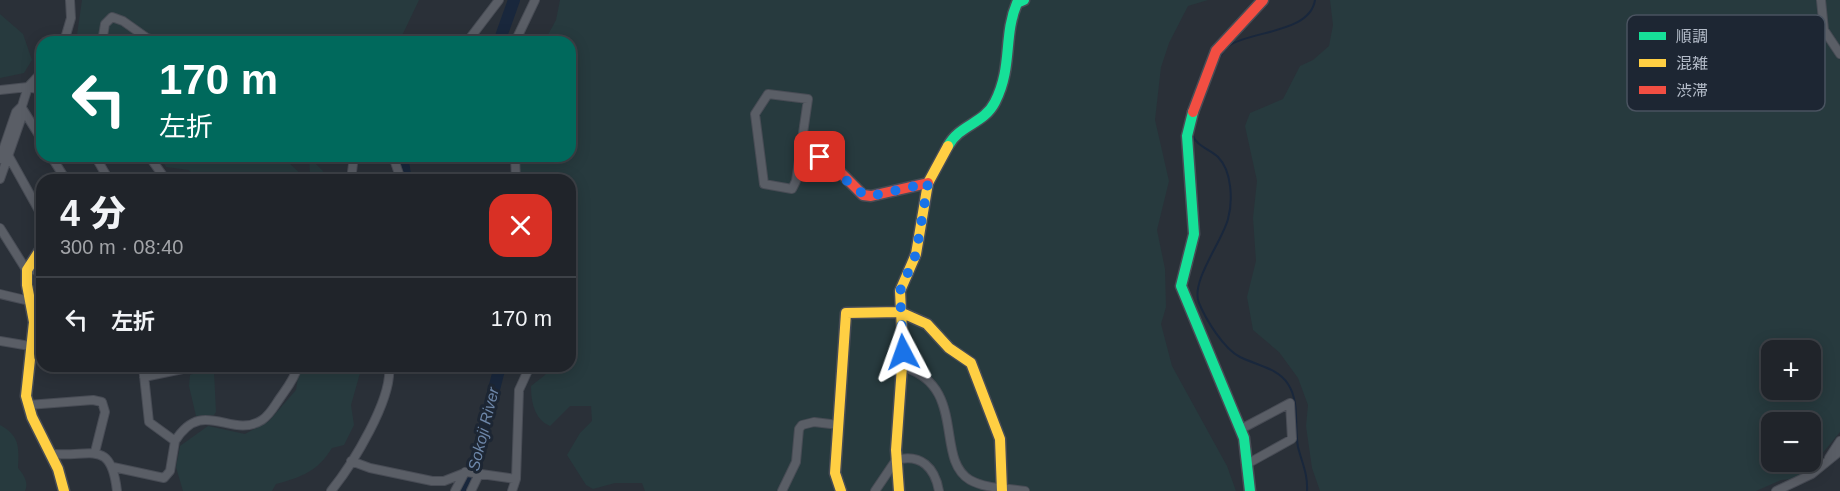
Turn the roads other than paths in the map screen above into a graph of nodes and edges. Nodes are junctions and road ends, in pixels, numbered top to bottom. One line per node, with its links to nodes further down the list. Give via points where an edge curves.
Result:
1 (499, 0): 12 (street)
2 (535, 0): 13 (street)
3 (1024, 0): 25 (street, via 1017,3 1010,19 1008,66 995,102 986,116 963,127 950,142)
4 (1263, 0): 45 (street, via 1216,51 1187,136 1194,234 1181,286)
5 (1821, 0): 7 (street)
6 (71, 1): 9 (street)
7 (1822, 15)
8 (1825, 32): 14 (street)
9 (66, 36)
10 (103, 36): 11 (street, via 105,24 112,17)
11 (144, 36)
12 (471, 36)
13 (518, 36)
14 (1840, 54)
15 (36, 78): 16 (street)
16 (28, 87): 17 (street); 18 (street); 19 (street)
17 (36, 89)
18 (0, 90)
19 (22, 106): 20 (street); 21 (street); 23 (street, via 21,119)
20 (36, 130)
21 (4, 135): 23 (street)
22 (801, 152): 22 (street, via 808,99 768,94 755,114 764,184 792,189); 25 (street, via 832,164 863,195)
23 (4, 157): 24 (street); 26 (street)
24 (0, 179)
25 (928, 183): 33 (street, via 916,254 900,291)
26 (36, 207)
27 (0, 228): 30 (street)
28 (36, 254): 30 (street)
29 (36, 270): 30 (street)
30 (27, 271): 32 (street, via 26,281)
31 (0, 294): 32 (street)
32 (36, 303): 35 (street)
33 (900, 312): 36 (street); 44 (street, via 846,313); 59 (street, via 927,324 975,369 1000,439)
34 (0, 341): 35 (street)
35 (36, 348): 43 (street, via 25,374)
36 (903, 367): 51 (street); 59 (street, via 918,371 934,386 948,421 960,472 975,482)
37 (143, 372): 42 (street)
38 (168, 372): 42 (street)
39 (295, 372): 46 (street, via 264,419 243,425 202,419 186,428)
40 (389, 372): 52 (street, via 388,384 372,424)
41 (527, 372): 58 (street, via 519,390)
42 (144, 377): 46 (street, via 149,422)
43 (28, 405): 49 (street, via 102,402 105,412); 50 (street)
44 (838, 425): 66 (street, via 802,425 796,462); 67 (street, via 836,482)
45 (1240, 429): 54 (street); 54 (street, via 1290,403 1292,439)
46 (175, 441): 55 (street, via 170,471 164,478)
47 (1840, 441): 53 (street)
48 (1840, 451): 53 (street)
49 (95, 452): 50 (street); 55 (street, via 104,455)
50 (54, 454): 60 (street)
51 (896, 460): 68 (street); 69 (street); 70 (street, via 925,462 936,475)
52 (351, 461): 56 (street, via 432,481); 62 (street)
53 (1827, 463): 73 (street, via 1803,480)
54 (1247, 464): 72 (street)
55 (113, 467): 61 (street)
56 (466, 472): 57 (street); 63 (street)
57 (478, 473): 58 (street); 64 (street)
58 (516, 479): 65 (street)
59 (1001, 489): 71 (street)
60 (64, 491)
61 (117, 491)
62 (331, 491)
63 (455, 491)
64 (471, 491)
65 (512, 491)
66 (782, 491)
67 (841, 491)
68 (875, 491)
69 (899, 491)
70 (939, 491)
71 (1025, 491)
72 (1250, 491)
73 (1776, 491)

